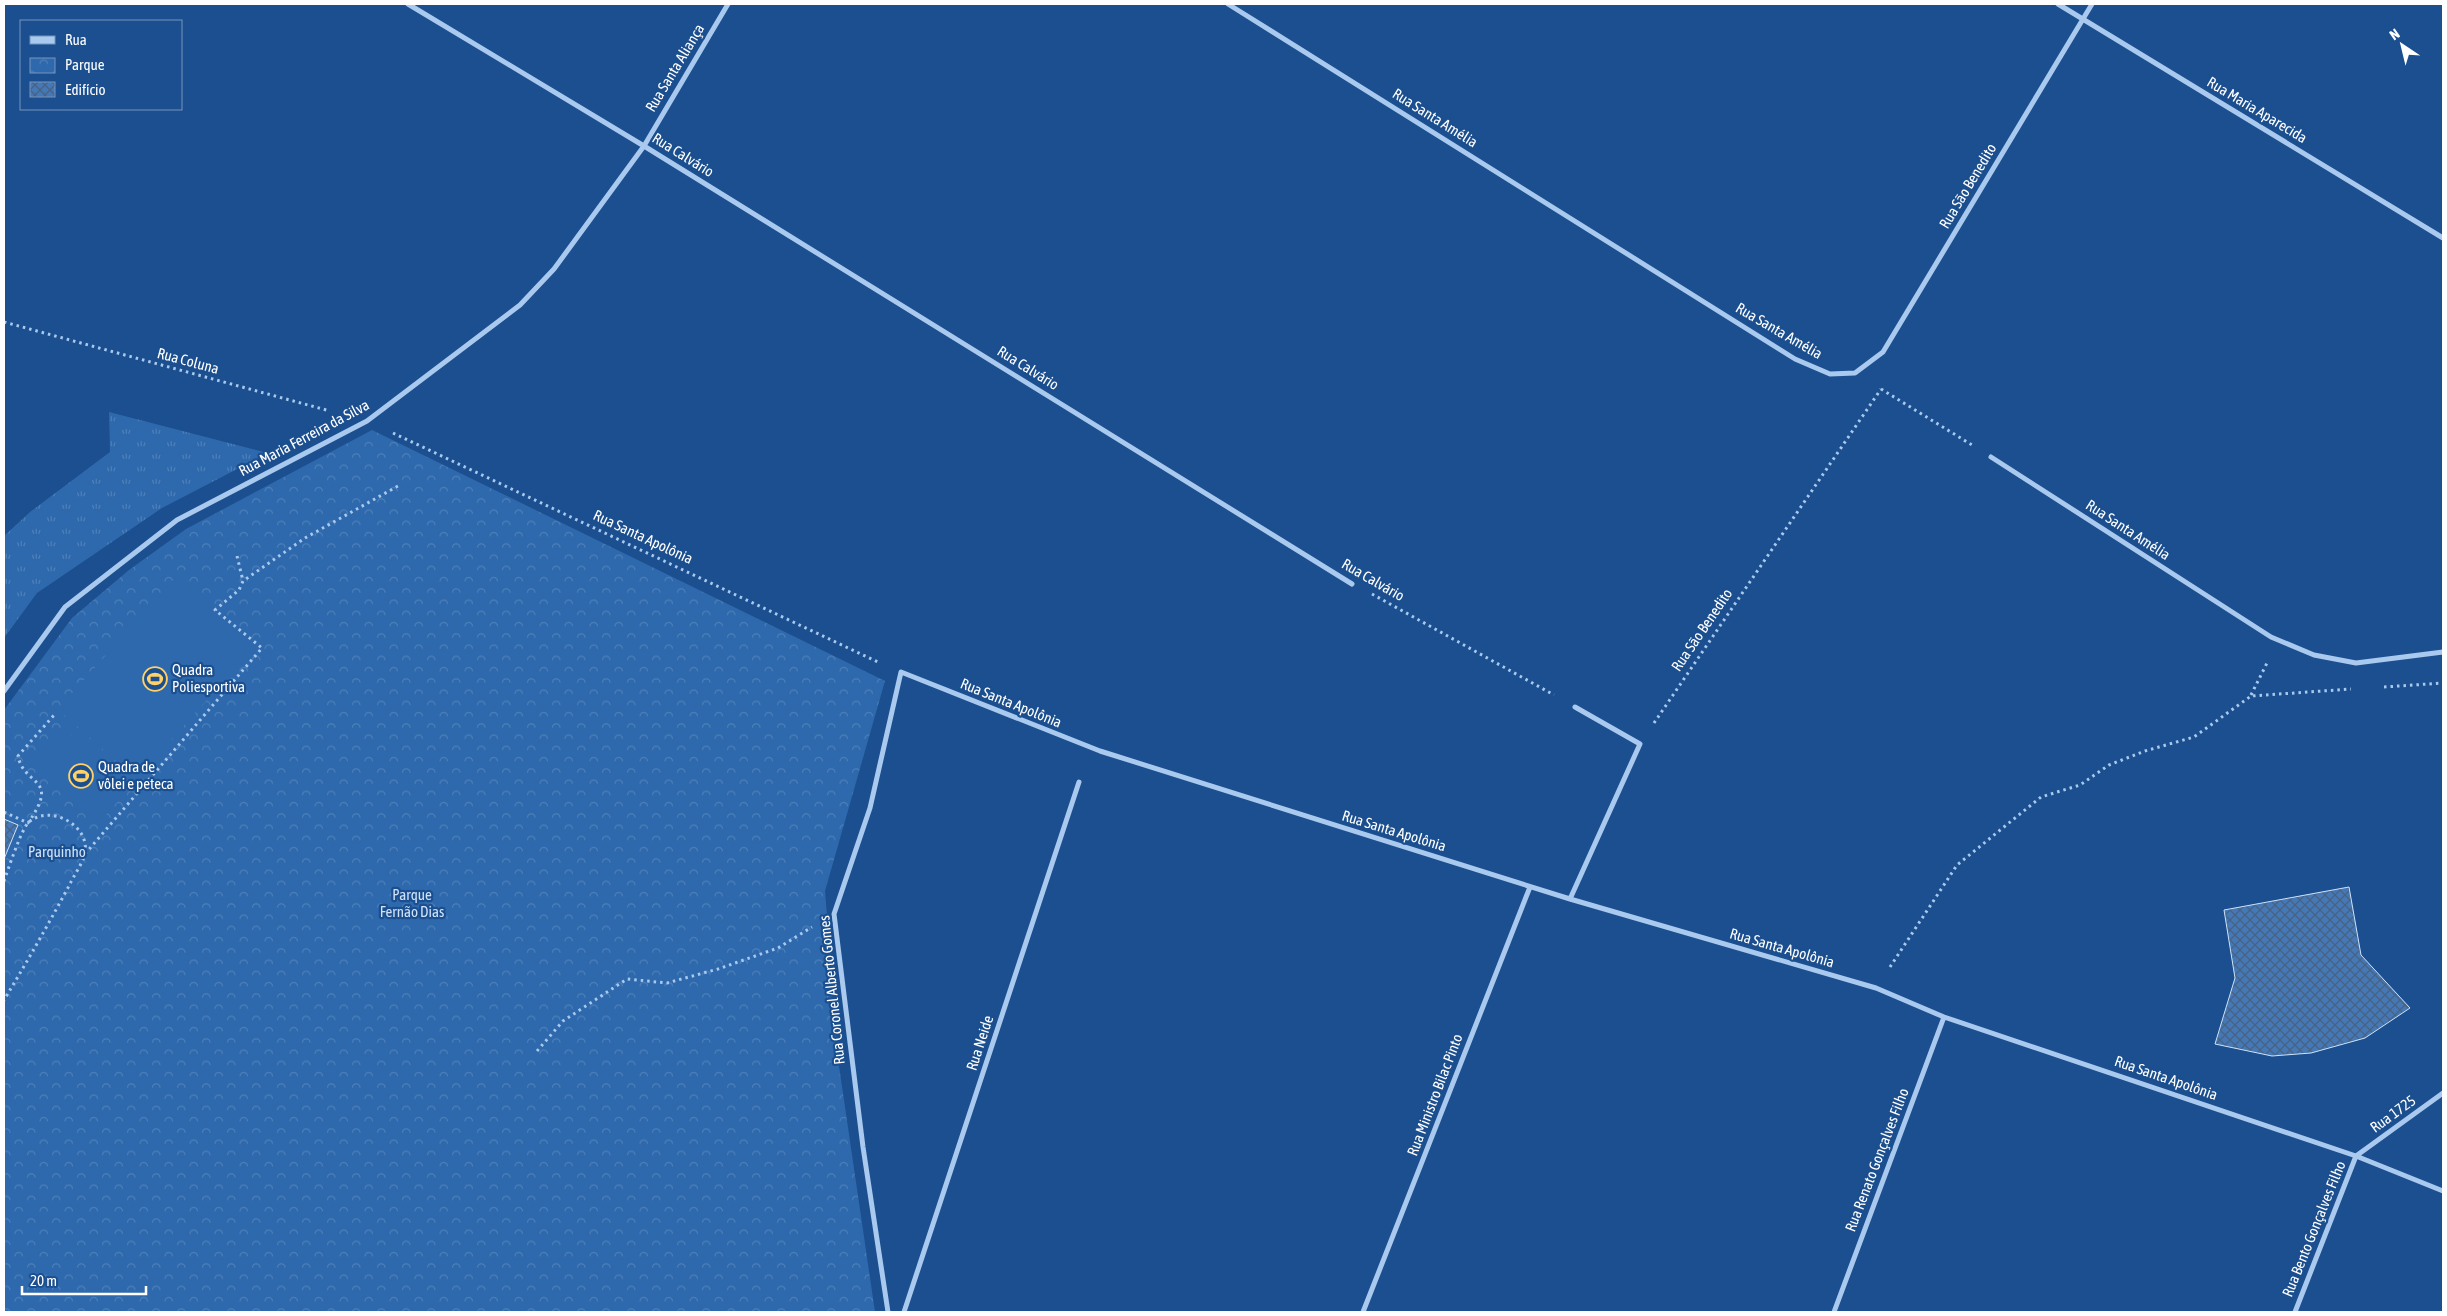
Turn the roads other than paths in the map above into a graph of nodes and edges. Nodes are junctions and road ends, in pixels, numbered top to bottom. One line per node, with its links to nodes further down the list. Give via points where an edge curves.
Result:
1 (408, 4): 7 (street, Rua Calvário)
2 (728, 4): 7 (street, Rua Santa Aliança)
3 (1228, 4): 9 (street, Rua Santa Amélia, via 1795,359 1830,374)
4 (2058, 4): 6 (street, Rua Maria Aparecida)
5 (2092, 4): 6 (street, Rua São Benedito)
6 (2083, 19): 8 (street, Rua Maria Aparecida); 9 (street, Rua São Benedito, via 1883,352)
7 (644, 146): 11 (street, Rua Calvário); 14 (street, Rua Maria Ferreira da Silva, via 554,269 520,305 367,421 177,520 65,607)
8 (2443, 238)
9 (1856, 374)
10 (1991, 457): 12 (street, Rua Santa Amélia, via 2271,637 2314,655 2356,663)
11 (1352, 584)
12 (2443, 652)
13 (901, 672): 17 (street, Rua Santa Apolônia, via 1100,751); 23 (street, Rua Coronel Alberto Gomes, via 870,808 834,914 863,1147)
14 (4, 691)
15 (1574, 707): 18 (street, via 1640,744)
16 (1079, 782): 24 (street, Rua Neide)
17 (1530, 887): 18 (street, Rua Santa Apolônia); 25 (street, Rua Ministro Bilac Pinto)
18 (1570, 899): 19 (street, Rua Santa Apolônia, via 1876,988)
19 (1944, 1017): 21 (street, Rua Santa Apolônia); 26 (street, Rua Renato Gonçalves Filho)
20 (2443, 1093): 21 (street, Rua 1725)
21 (2356, 1156): 22 (street, Rua Santa Apolônia); 27 (street, Rua Bento Gonçalves Filho)
22 (2443, 1191)
23 (888, 1312)
24 (904, 1312)
25 (1363, 1312)
26 (1834, 1312)
27 (2294, 1312)

